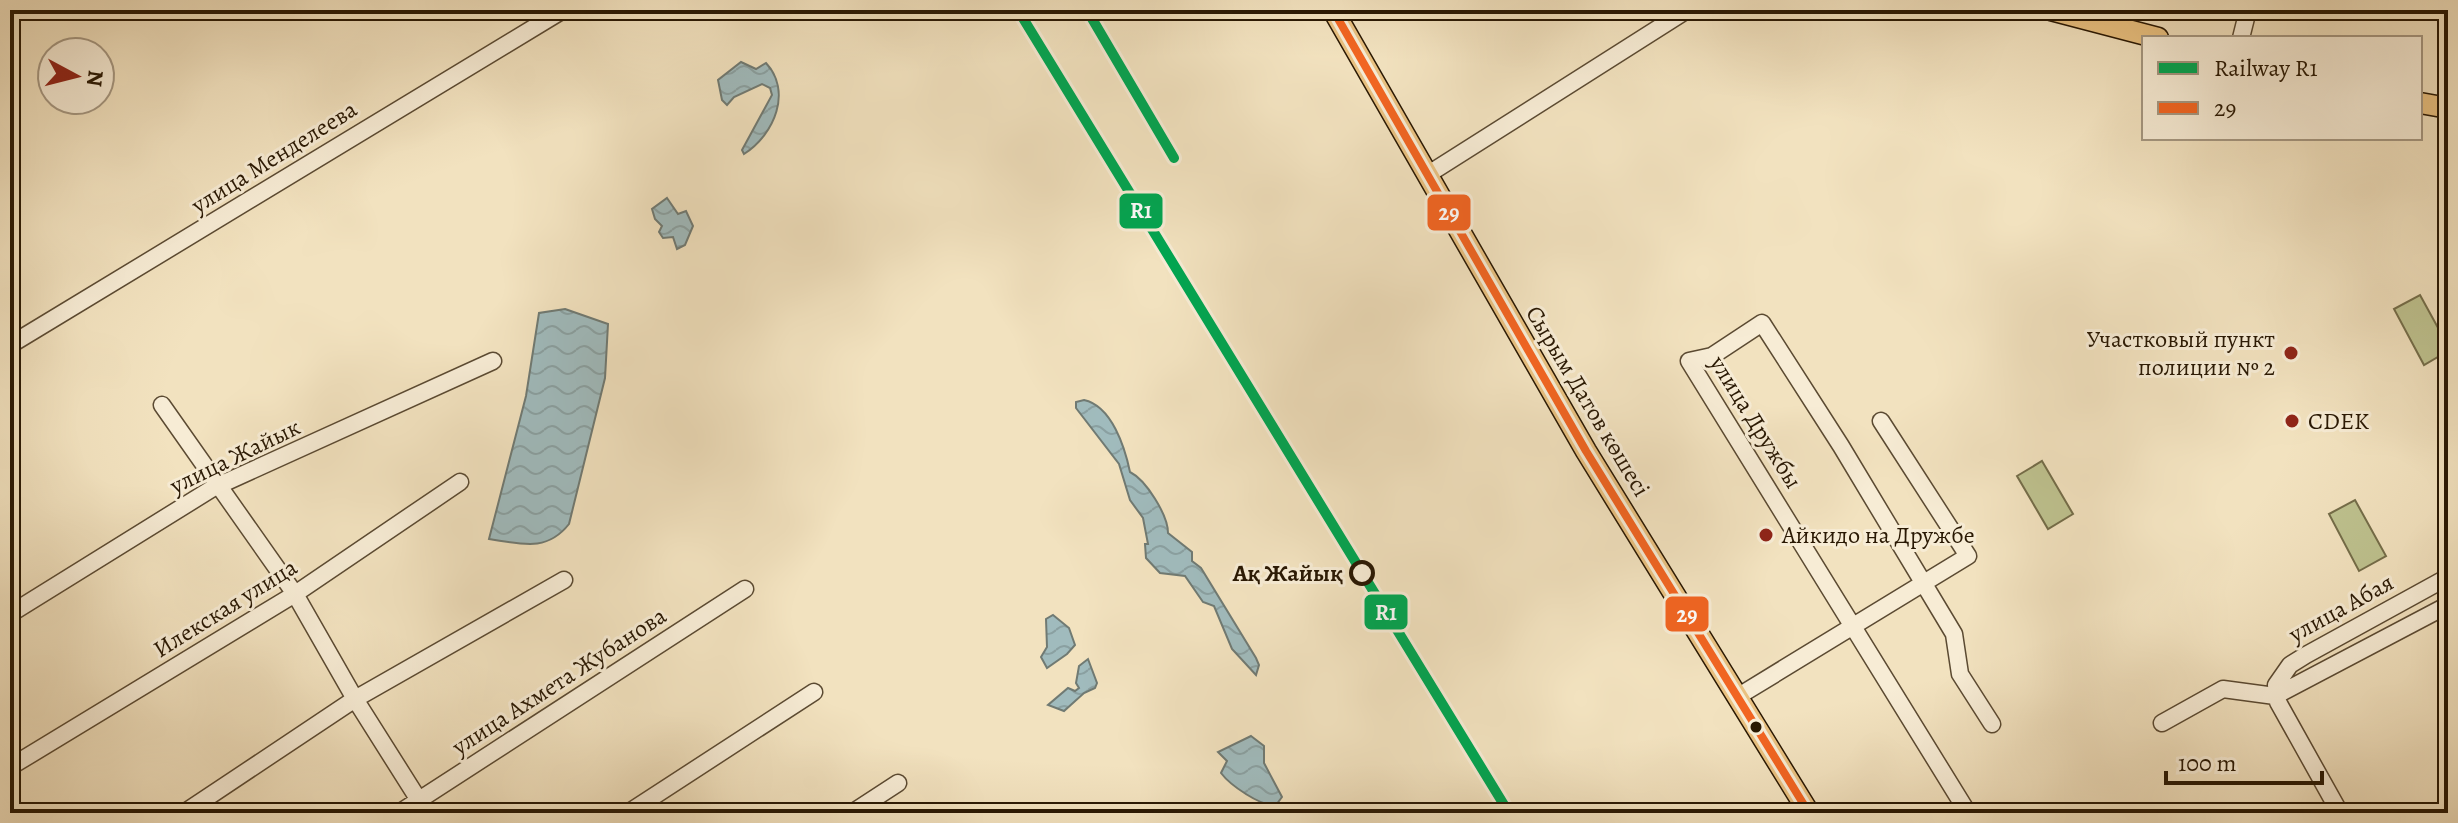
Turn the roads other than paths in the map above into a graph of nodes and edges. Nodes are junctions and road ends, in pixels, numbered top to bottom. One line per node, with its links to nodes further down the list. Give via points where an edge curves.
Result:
1 (563, 10): 11 (street, улица Менделеева)
2 (1333, 10): 10 (main road, Сырым Датов көшесі)
3 (1687, 10): 10 (street)
4 (2051, 10): 6 (main road)
5 (2248, 10): 7 (street)
6 (2150, 36)
7 (2242, 36)
8 (2422, 103): 9 (main road)
9 (2448, 108)
10 (1427, 175): 27 (main road, Сырым Датов көшесі, via 1586,451)
11 (10, 345)
12 (493, 361): 16 (street, улица Жайык)
13 (162, 405): 16 (street)
14 (1881, 421): 19 (street, via 1968,556)
15 (460, 482): 21 (street, Илекская улица)
16 (219, 486): 21 (street); 23 (street, улица Жайык)
17 (2448, 577): 26 (street, улица Абая, via 2290,665)
18 (564, 580): 28 (street)
19 (1922, 582): 24 (street); 24 (street, улица Дружбы, via 1762,323 1712,356 1689,361); 30 (street, улица Дружбы, via 1954,634 1960,674)
20 (745, 589): 33 (street, улица Ахмета Жубанова)
21 (295, 594): 28 (street); 31 (street, Илекская улица)
22 (2448, 605): 26 (street, улица Абая)
23 (10, 614)
24 (1854, 626): 27 (street); 39 (street, улица Дружбы)
25 (814, 692): 36 (street)
26 (2275, 696): 29 (street, via 2223,689); 40 (street)
27 (1737, 697): 38 (main road, Сырым Датов көшесі)
28 (355, 699): 33 (street); 34 (street)
29 (2162, 723)
30 (1992, 724)
31 (10, 767)
32 (898, 783): 37 (street)
33 (423, 806): 35 (street, улица Ахмета Жубанова)
34 (184, 813)
35 (399, 813)
36 (628, 813)
37 (852, 813)
38 (1809, 813)
39 (1968, 813)
40 (2340, 813)

